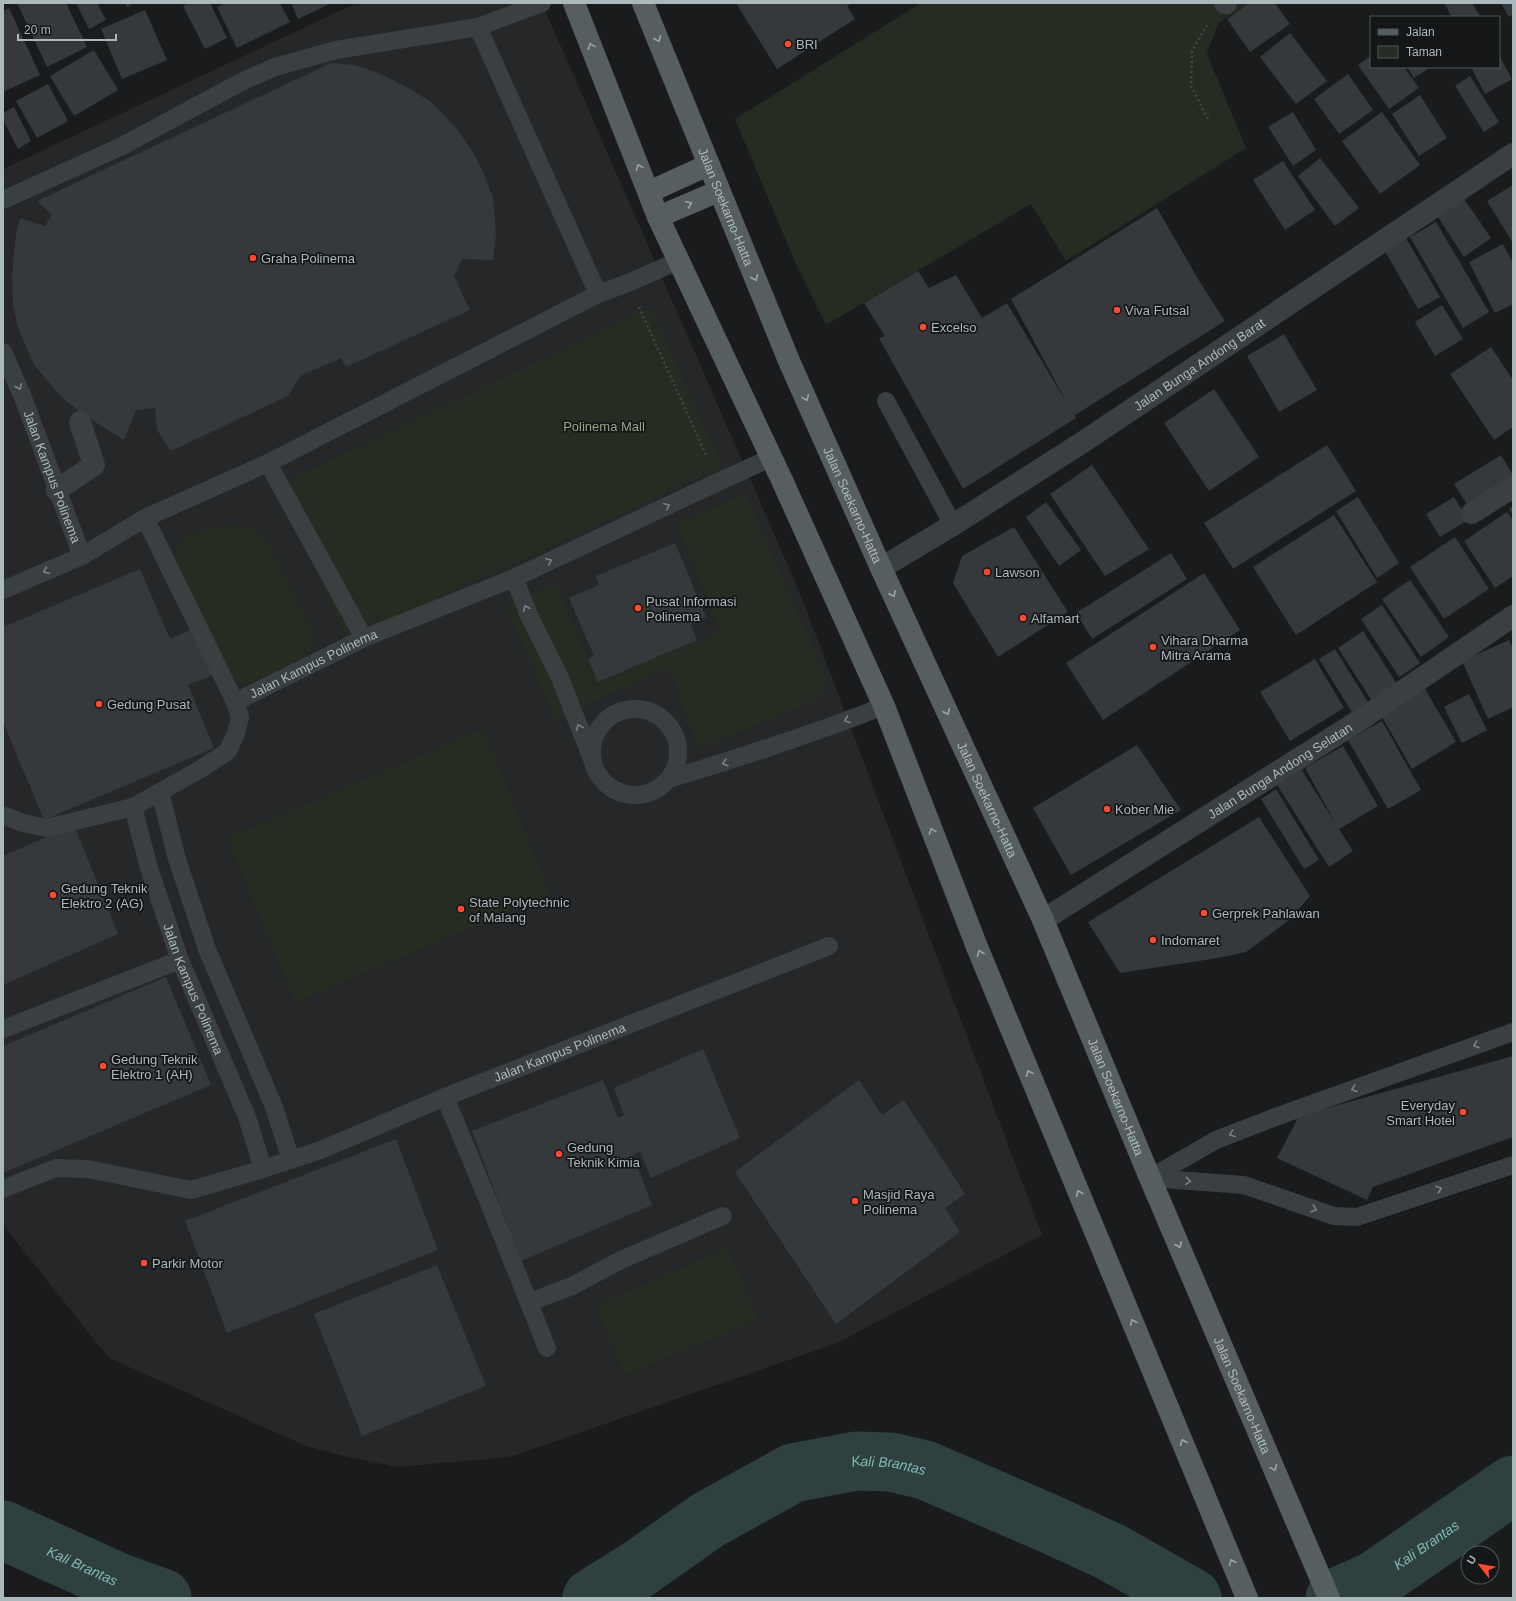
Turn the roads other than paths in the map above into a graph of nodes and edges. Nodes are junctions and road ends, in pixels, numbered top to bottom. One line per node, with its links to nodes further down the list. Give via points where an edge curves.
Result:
1 (542, 3): 4 (lane)
2 (574, 3): 8 (main road, one-way to 2)
3 (643, 3): 6 (main road, Jalan Soekarno-Hatta, one-way to 6)
4 (478, 27): 9 (lane, via 336,50 275,67 245,80 122,146); 12 (lane)
5 (1513, 154): 22 (street, Jalan Bunga Andong Barat, via 1082,442)
6 (708, 164): 7 (main road, Jalan Soekarno-Hatta); 8 (main road)
7 (719, 191): 10 (main road, one-way to 7); 24 (main road, Jalan Soekarno-Hatta, one-way to 24, via 789,361)
8 (649, 192): 10 (main road)
9 (3, 200)
10 (658, 217): 11 (main road)
11 (678, 261): 12 (lane, Jalan Kampus Polinema); 16 (main road)
12 (598, 294): 17 (lane, Jalan Kampus Polinema)
13 (3, 352): 19 (lane, Jalan Kampus Polinema, one-way to 19, via 22,395)
14 (886, 401): 22 (lane)
15 (80, 422): 19 (street, via 94,465)
16 (771, 458): 25 (lane, Jalan Kampus Polinema, one-way to 16); 30 (main road)
17 (268, 463): 21 (lane, Jalan Kampus Polinema); 28 (lane)
18 (1513, 487): 20 (street)
19 (57, 490): 23 (lane, Jalan Kampus Polinema)
20 (1472, 513)
21 (145, 518): 23 (lane, Jalan Kampus Polinema); 29 (lane)
22 (953, 525): 24 (street, Jalan Bunga Andong Barat)
23 (82, 556): 26 (lane, one-way to 26)
24 (881, 568): 36 (main road, Jalan Soekarno-Hatta, one-way to 36)
25 (514, 578): 28 (lane, Jalan Kampus Polinema); 31 (lane, one-way to 25, via 559,676)
26 (3, 590)
27 (1513, 616): 36 (street, Jalan Bunga Andong Selatan, via 1363,718)
28 (364, 638): 29 (lane, Jalan Kampus Polinema)
29 (235, 702): 33 (lane, Jalan Kampus Polinema, via 240,717 228,751)
30 (884, 706): 32 (lane, one-way to 32, via 760,752); 50 (main road, one-way to 30, via 977,947)
31 (594, 763): 32 (lane, via 608,786 620,793 633,796 647,794); 32 (lane, via 592,749 603,724 615,715 629,710 643,710 657,715 668,724 676,737 679,752 676,766)
32 (669, 779)
33 (160, 792): 34 (lane, Jalan Kampus Polinema); 42 (lane, via 177,859 207,949 274,1107)
34 (133, 807): 35 (lane, via 47,828 23,823); 38 (lane, Jalan Kampus Polinema, via 149,868)
35 (4, 814)
36 (1043, 920): 45 (main road, Jalan Soekarno-Hatta)
37 (829, 946): 41 (lane, Jalan Kampus Polinema)
38 (180, 960): 39 (lane); 44 (lane, Jalan Kampus Polinema, via 247,1117)
39 (3, 1029)
40 (1513, 1032): 45 (lane, one-way to 45, via 1216,1140)
41 (445, 1097): 42 (lane, Jalan Kampus Polinema); 48 (lane)
42 (291, 1160): 44 (lane, Jalan Kampus Polinema)
43 (1513, 1165): 45 (lane, one-way to 43, via 1244,1186 1334,1216 1357,1216)
44 (263, 1169): 46 (lane, via 191,1190 88,1169 56,1168)
45 (1150, 1178): 51 (main road, Jalan Soekarno-Hatta, one-way to 51)
46 (3, 1189)
47 (723, 1216): 48 (lane, via 621,1260 572,1286)
48 (530, 1302): 49 (lane)
49 (547, 1348)
50 (1247, 1598)
51 (1329, 1598)

